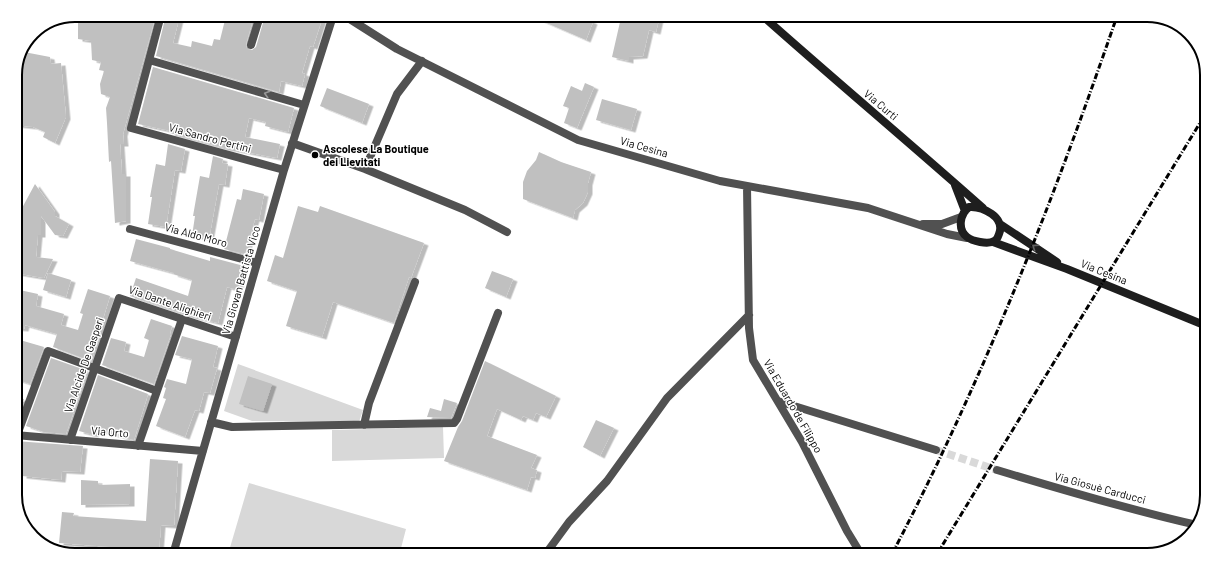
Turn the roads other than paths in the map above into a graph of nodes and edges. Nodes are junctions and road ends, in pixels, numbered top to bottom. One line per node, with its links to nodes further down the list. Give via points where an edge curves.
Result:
1 (159, 22): 7 (street)
2 (258, 22): 6 (street)
3 (331, 22): 9 (street, Via Giovan Battista Vico)
4 (354, 22): 8 (street, Via Cesina, via 397,49)
5 (769, 22): 13 (main road, Via Curti)
6 (251, 45)
7 (149, 60): 9 (street, one-way to 7); 12 (street, Via Sandro Pertini, via 131,128)
8 (422, 61): 11 (street, via 397,94); 14 (street, Via Cesina, via 578,140 720,181)
9 (304, 105): 10 (street, Via Giovan Battista Vico)
10 (292, 143): 11 (street); 12 (street, Via Giovan Battista Vico)
11 (365, 169): 20 (street, via 465,210)
12 (284, 170): 23 (street, Via Giovan Battista Vico)
13 (954, 182): 15 (main road, Via Curti); 16 (main road)
14 (747, 186): 18 (street, Via Cesina, via 868,208); 28 (street, Via Eduardo de Filippo)
15 (983, 208): 16 (main road, Via Cesina, via 969,207); 17 (main road)
16 (963, 214): 18 (street, Via Cesina, via 942,224); 21 (main road, via 961,226)
17 (1000, 224): 22 (main road, via 998,238); 24 (main road, one-way to 17)
18 (918, 225): 21 (street)
19 (130, 228): 23 (street, Via Aldo Moro)
20 (507, 232)
21 (967, 238): 22 (main road, Via Cesina, via 986,243)
22 (993, 242): 24 (main road, Via Cesina)
23 (257, 263): 31 (street, Via Giovan Battista Vico)
24 (1067, 269): 30 (main road, Via Cesina)
25 (415, 282): 37 (street, via 369,403)
26 (119, 298): 29 (street, Via Dante Alighieri); 32 (street, Via Alcide De Gasperi)
27 (498, 313): 37 (street, via 454,423)
28 (749, 315): 34 (street, Via Eduardo de Filippo, via 753,360); 46 (street, via 667,398 607,481 569,522)
29 (182, 319): 31 (street, Via Dante Alighieri); 33 (street)
30 (1200, 324)
31 (236, 337): 36 (street, Via Giovan Battista Vico)
32 (95, 369): 33 (street); 35 (street, via 48,350); 39 (street, Via Alcide De Gasperi)
33 (157, 391): 40 (street)
34 (778, 401): 41 (street); 47 (street, Via Eduardo de Filippo)
35 (22, 419)
36 (211, 422): 37 (street, via 232,427); 42 (street, Via Giovan Battista Vico)
37 (364, 425)
38 (22, 436): 39 (street, Via Orto)
39 (70, 440): 40 (street, Via Orto)
40 (138, 446): 42 (street, Via Orto)
41 (936, 450)
42 (203, 452): 45 (street, Via Giovan Battista Vico)
43 (997, 470): 44 (street, Via Giosuè Carducci)
44 (1192, 524)
45 (175, 548)
46 (550, 548)
47 (857, 548)

